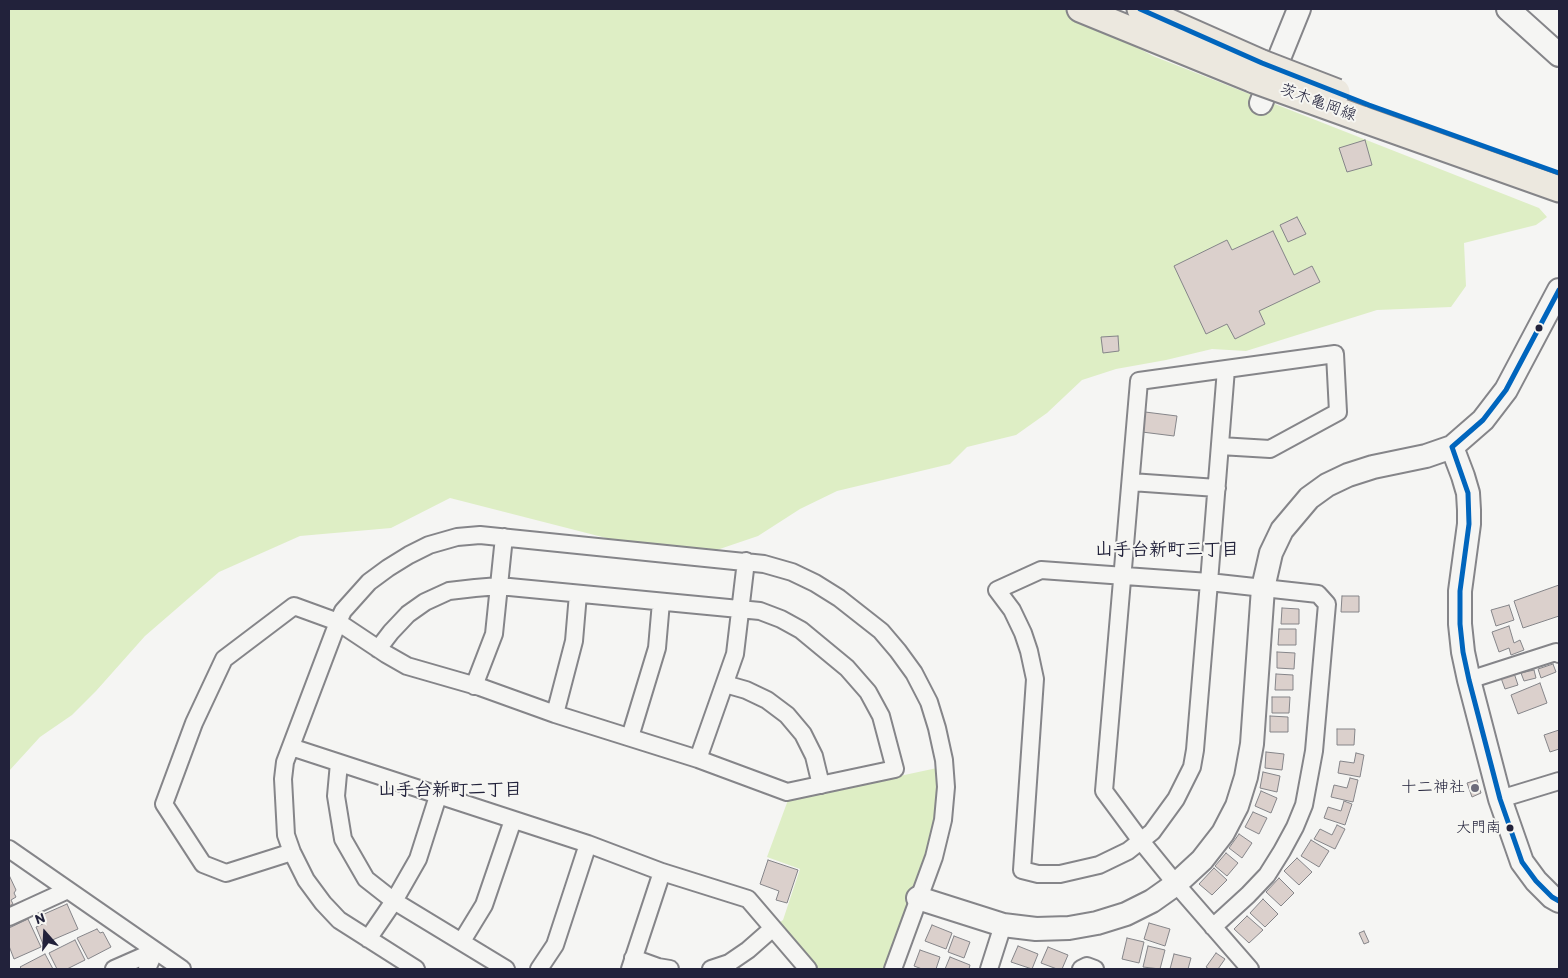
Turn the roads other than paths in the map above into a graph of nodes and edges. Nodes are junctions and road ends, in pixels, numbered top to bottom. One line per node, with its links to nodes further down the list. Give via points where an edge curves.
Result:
1 (1080, 9): 6 (main road, 茨木亀岡線)
2 (1140, 9): 6 (main road, 茨木亀岡線)
3 (1299, 9): 6 (street)
4 (1508, 9): 5 (street)
5 (1559, 55)
6 (1259, 82): 7 (main road, 茨木亀岡線, bridge)
7 (1366, 112): 8 (main road, 茨木亀岡線); 9 (main road, 茨木亀岡線)
8 (1559, 173)
9 (1559, 189)
10 (1559, 290): 13 (street, via 1506,390 1483,420)
11 (1226, 369): 12 (street); 12 (street, via 1335,354 1338,412 1270,449); 14 (street, via 1139,381)
12 (1220, 446): 15 (street)
13 (1452, 447): 21 (street, via 1348,475 1310,498 1282,530 1271,553); 28 (street, via 1468,492 1469,524 1460,624)
14 (1131, 482): 15 (street); 18 (street)
15 (1217, 488): 19 (street)
16 (504, 537): 17 (street); 20 (street); 25 (street, via 480,534 457,537 408,555 369,582 343,611)
17 (746, 561): 24 (street); 48 (street, via 792,572 838,598 881,631 914,673 925,694 939,736 946,788 943,820 934,857)
18 (1123, 576): 19 (street); 41 (street, via 1104,791); 41 (street, via 1041,570 997,590 1023,633 1035,679 1022,870 1060,874 1099,865)
19 (1209, 582): 21 (street); 41 (street, via 1192,767 1176,799 1152,832)
20 (499, 586): 22 (street); 26 (street, via 449,591 425,602 408,614); 30 (street, via 494,634)
21 (1263, 588): 46 (street, via 1252,744 1246,777 1237,806 1223,834 1202,860); 53 (street, via 1318,594 1327,604 1313,760 1304,805 1282,851 1267,875)
22 (578, 594): 23 (street); 31 (street, via 574,641)
23 (661, 602): 24 (street); 32 (street, via 656,648)
24 (740, 609): 29 (street, via 735,654); 37 (street, via 760,611 781,619 817,642 868,692 881,716 895,768)
25 (338, 622): 26 (street); 33 (street); 44 (street, via 294,606 224,659 194,724 164,804 203,864 226,874)
26 (378, 649): 30 (street, via 407,666)
27 (1559, 654): 28 (street, via 1556,652)
28 (1469, 680): 39 (street)
29 (725, 684): 34 (street); 37 (street, via 767,700 787,715 803,734 814,756)
30 (474, 686): 31 (street)
31 (555, 714): 32 (street)
32 (630, 737): 34 (street)
33 (290, 747): 35 (street); 44 (street, via 283,779 286,835)
34 (698, 759): 37 (street, via 787,792)
35 (338, 763): 38 (street); 49 (street, via 336,796 342,839 366,879)
36 (1559, 781): 39 (street)
37 (821, 785)
38 (438, 796): 40 (street); 49 (street, via 418,859)
39 (1500, 799): 50 (street, via 1522,862 1536,881)
40 (513, 820): 42 (street); 56 (street, via 484,905)
41 (1141, 841): 46 (street)
42 (588, 844): 45 (street); 64 (street, via 555,945)
43 (9, 849): 47 (street)
44 (292, 852): 55 (street, via 306,880 323,903 339,920)
45 (662, 872): 54 (street, via 748,899); 58 (street)
46 (1176, 884): 52 (street, via 1126,914 1097,923 1061,929); 53 (street)
47 (68, 890): 51 (street); 57 (street)
48 (918, 898): 52 (street); 68 (street)
49 (394, 901): 55 (street); 56 (street)
50 (1559, 901)
51 (9, 917)
52 (1003, 925): 69 (street)
53 (1213, 927): 72 (street)
54 (774, 928): 66 (street, via 729,963); 67 (street)
55 (368, 939): 62 (street)
56 (462, 941): 63 (street)
57 (154, 951): 59 (street); 60 (street); 61 (street)
58 (631, 964): 65 (street)
59 (114, 969)
60 (147, 969)
61 (182, 969)
62 (416, 969)
63 (506, 969)
64 (539, 969)
65 (670, 969)
66 (711, 969)
67 (808, 969)
68 (893, 969)
69 (989, 969)
70 (1081, 969): 71 (street, via 1087,966)
71 (1095, 969)
72 (1250, 969)

